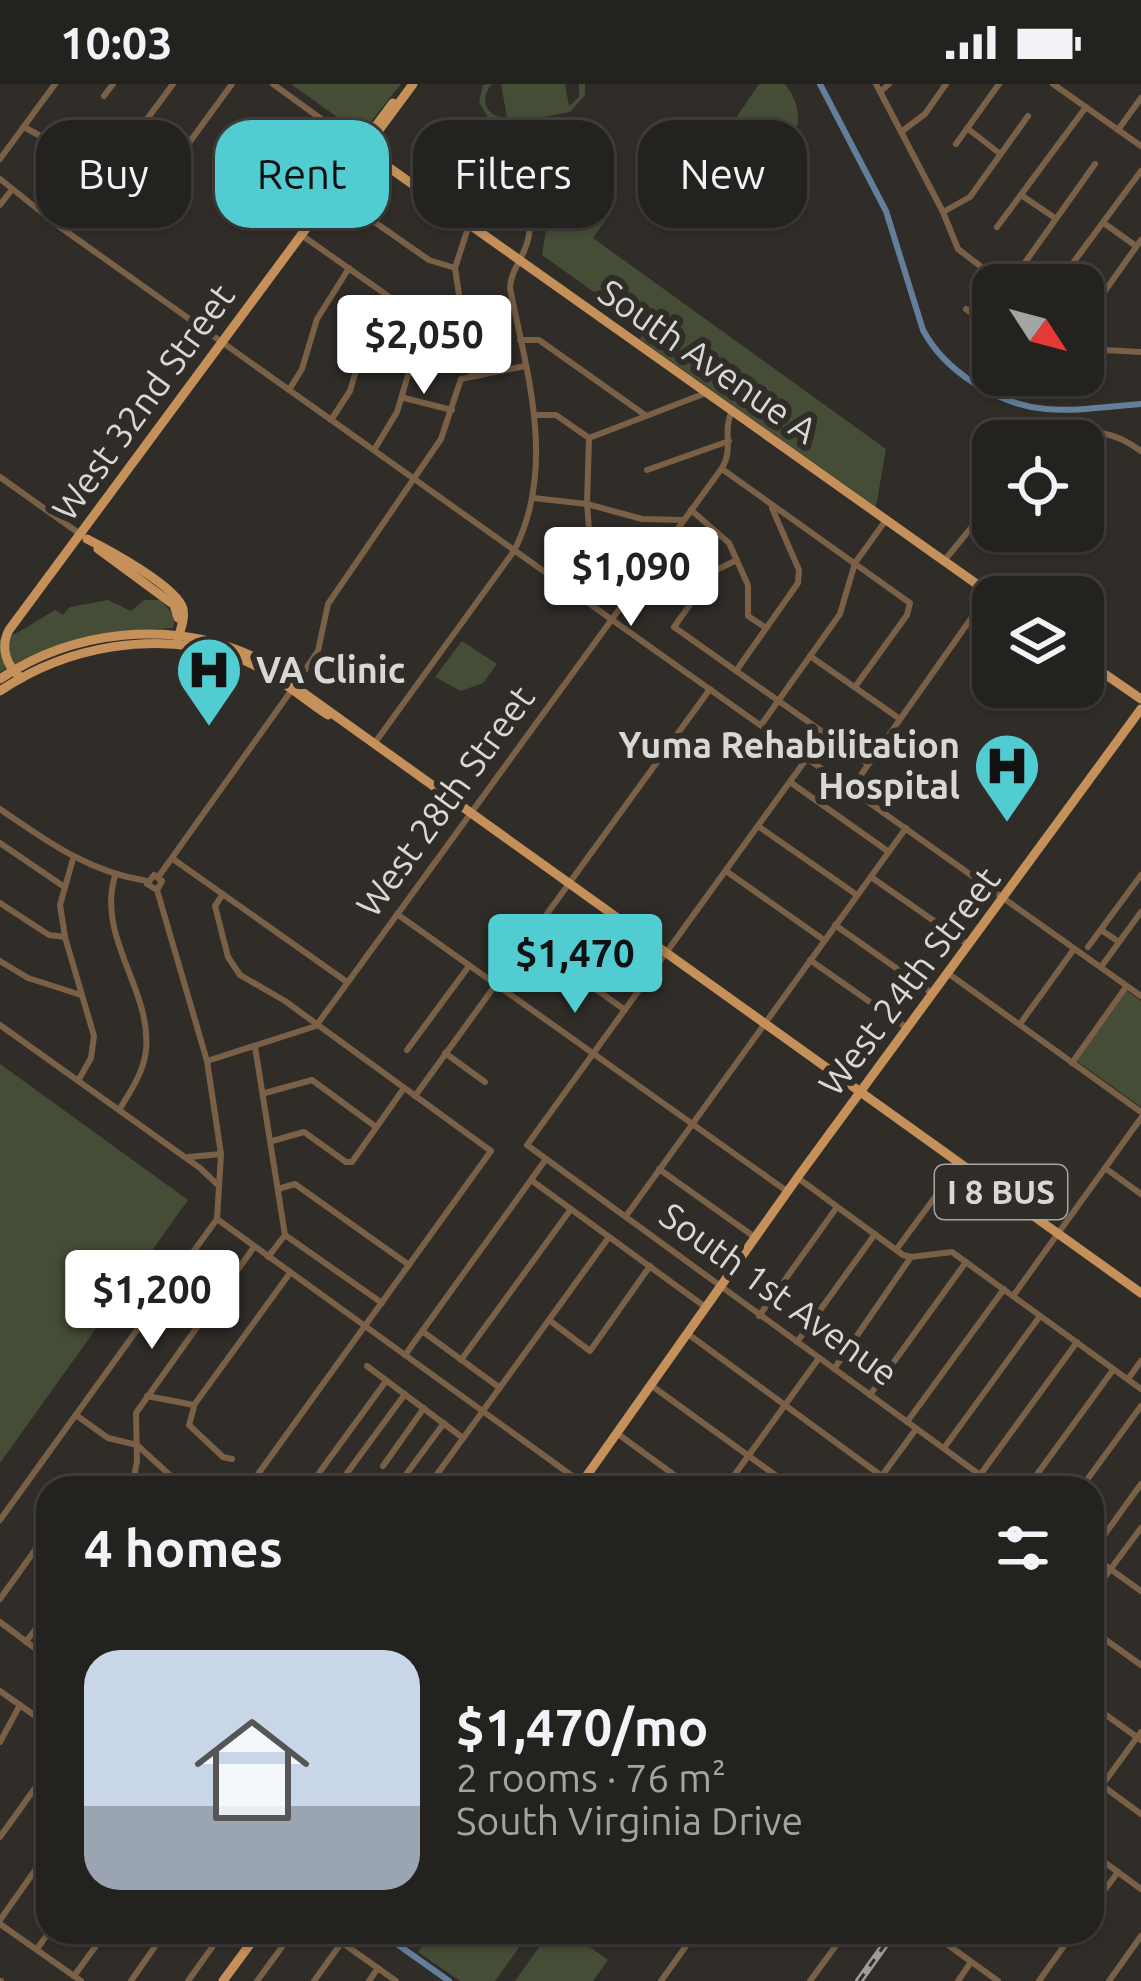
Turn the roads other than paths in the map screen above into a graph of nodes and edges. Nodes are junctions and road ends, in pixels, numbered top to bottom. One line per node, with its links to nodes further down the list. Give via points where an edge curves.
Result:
1 (55, 84): 19 (street)
2 (113, 84): 12 (street)
3 (173, 84): 16 (street)
4 (232, 84): 24 (street)
5 (273, 84): 17 (street, South Avenue A)
6 (410, 84): 18 (main road, West 32nd Street)
7 (890, 84): 11 (street)
8 (946, 84): 22 (street)
9 (999, 84): 20 (street)
10 (1053, 84): 14 (street)
11 (878, 88): 22 (street)
12 (104, 96)
13 (1141, 98): 21 (street)
14 (1086, 107): 21 (street); 33 (street)
15 (1028, 116): 27 (street)
16 (146, 120)
17 (322, 120)
18 (383, 120)
19 (24, 127): 23 (street); 28 (street)
20 (968, 128): 25 (street); 27 (street)
21 (1118, 130): 26 (street)
22 (901, 132): 35 (street)
23 (36, 133)
24 (191, 140)
25 (956, 144)
26 (1141, 146)
27 (1000, 153): 35 (street, via 970,197)
28 (0, 159)
29 (1095, 164): 36 (street)
30 (1141, 172): 37 (street)
31 (0, 179): 61 (street)
32 (10, 192): 34 (street)
33 (1021, 195): 36 (street); 38 (street)
34 (0, 206)
35 (943, 212): 49 (street, via 958,249)
36 (1055, 218): 50 (street)
37 (1104, 223): 47 (street); 51 (street)
38 (997, 226)
39 (305, 228): 46 (main road, West 32nd Street)
40 (383, 228): 53 (street)
41 (468, 228): 53 (street)
42 (473, 228): 48 (main road, South Avenue A)
43 (526, 228): 45 (street)
44 (528, 228): 45 (street)
45 (527, 231): 48 (street)
46 (300, 234): 52 (street); 61 (main road, West 32nd Street)
47 (1139, 243): 54 (street)
48 (519, 260): 60 (street, via 510,288); 67 (main road, South Avenue A)
49 (978, 264)
50 (1022, 264)
51 (1072, 264)
52 (349, 268): 55 (street); 66 (street, via 322,308)
53 (455, 268): 58 (street)
54 (1104, 292)
55 (392, 298): 59 (street); 73 (street)
56 (966, 309): 57 (street)
57 (972, 313)
58 (464, 320): 59 (street); 65 (street)
59 (432, 326): 68 (street)
60 (520, 340): 64 (street); 72 (street, via 539,340)
61 (220, 341): 66 (street); 90 (main road, West 32nd Street)
62 (1104, 350): 63 (street)
63 (1141, 352)
64 (525, 366): 65 (street); 71 (street)
65 (471, 374): 69 (street, via 458,383)
66 (289, 390): 73 (street)
67 (706, 393): 70 (main road, South Avenue A); 72 (street)
68 (402, 398): 69 (street); 77 (street)
69 (452, 410): 82 (street)
70 (732, 412): 76 (street, West 28th Street); 88 (main road, South Avenue A)
71 (534, 415): 75 (street, via 556,415); 83 (street)
72 (645, 415): 75 (street)
73 (331, 420): 77 (street)
74 (1104, 432): 78 (street)
75 (589, 438): 84 (street)
76 (730, 441): 79 (street, West 28th Street); 80 (street)
77 (374, 450): 82 (street)
78 (1141, 451)
79 (722, 468): 85 (street); 86 (street, West 28th Street)
80 (647, 470)
81 (0, 477): 90 (street)
82 (416, 481): 91 (street); 107 (street, via 328,604 318,651)
83 (533, 498): 84 (street); 91 (street)
84 (587, 504): 87 (street); 96 (street, via 591,554)
85 (771, 505): 94 (street); 99 (street, via 799,570)
86 (691, 511): 87 (street, West 28th Street); 92 (street, via 722,533)
87 (683, 520): 97 (street, West 28th Street)
88 (886, 520): 93 (main road, South Avenue A); 94 (street)
89 (972, 527): 93 (street)
90 (83, 537): 100 (main road, via 174,605); 103 (main road, West 32nd Street, via 14,624)
91 (514, 550): 96 (street); 115 (street)
92 (737, 560): 99 (street, via 748,616); 102 (street, via 714,571 674,627)
93 (944, 561): 95 (main road, South Avenue A)
94 (855, 562): 101 (street, via 840,614); 106 (street, via 910,609)
95 (972, 581)
96 (568, 589): 97 (street)
97 (612, 620): 108 (street); 121 (street, West 28th Street)
98 (972, 622): 113 (street)
99 (766, 628): 102 (street)
100 (177, 640): 103 (main road, via 105,637); 107 (main road, I 8 BUS, via 241,651)
101 (810, 656): 106 (street); 111 (street)
102 (736, 670): 111 (street)
103 (17, 672): 105 (main road); 109 (main road)
104 (1104, 673): 110 (main road)
105 (0, 680)
106 (855, 687): 113 (street)
107 (293, 688): 115 (main road, I 8 BUS); 126 (street)
108 (710, 689): 114 (street); 134 (street)
109 (0, 692)
110 (1141, 699)
111 (778, 701): 114 (street); 117 (street)
112 (1141, 709): 139 (main road, West 24th Street)
113 (900, 719): 117 (street)
114 (761, 725): 116 (street)
115 (374, 744): 121 (main road, I 8 BUS)
116 (807, 758): 118 (street); 119 (street)
117 (868, 764): 119 (street)
118 (790, 782): 122 (street); 125 (street)
119 (851, 789): 123 (street)
120 (0, 808): 127 (street)
121 (470, 814): 134 (main road, I 8 BUS); 142 (street, West 28th Street)
122 (758, 826): 128 (street); 138 (street)
123 (906, 828): 125 (street); 139 (street)
124 (0, 843): 135 (street)
125 (889, 852): 132 (street)
126 (172, 858): 131 (street); 137 (street)
127 (73, 859): 130 (street); 135 (street)
128 (725, 871): 147 (street); 152 (street)
129 (1141, 874): 144 (street)
130 (115, 876): 133 (street); 182 (street, via 109,903 146,1050)
131 (159, 876): 133 (street); 136 (street)
132 (871, 877): 138 (street); 149 (street)
133 (147, 881): 136 (street)
134 (569, 883): 146 (street); 152 (main road, I 8 BUS)
135 (63, 886): 145 (street)
136 (157, 890): 174 (street)
137 (223, 894): 158 (street); 168 (street, via 215,906 233,968)
138 (857, 895): 143 (street)
139 (1006, 898): 149 (main road, West 24th Street); 151 (street)
140 (0, 904): 145 (street)
141 (1141, 912): 148 (street)
142 (397, 914): 155 (street); 158 (street, West 28th Street)
143 (835, 925): 147 (street); 162 (street)
144 (1100, 930): 148 (street); 150 (street)
145 (65, 937): 161 (street)
146 (527, 940): 159 (street); 164 (street)
147 (824, 940): 153 (street)
148 (1119, 942): 156 (street)
149 (970, 946): 157 (main road, West 24th Street)
150 (1088, 947)
151 (1074, 948): 156 (street); 166 (street)
152 (666, 953): 164 (street); 165 (main road, I 8 BUS)
153 (810, 960): 165 (street); 169 (street)
154 (0, 962): 161 (street)
155 (469, 965): 159 (street); 171 (street)
156 (1101, 968): 160 (street)
157 (949, 974): 162 (main road, West 24th Street); 166 (street)
158 (347, 982): 168 (street, West 28th Street)
159 (495, 984): 172 (street); 173 (street)
160 (1126, 986): 163 (street); 175 (street)
161 (81, 994): 176 (street, via 94,1036)
162 (933, 994): 169 (main road, West 24th Street)
163 (1141, 997)
164 (625, 1010): 173 (street)
165 (764, 1022): 179 (main road, I 8 BUS); 184 (street)
166 (1020, 1024): 175 (street)
167 (0, 1025): 176 (street)
168 (316, 1026): 170 (street); 178 (street)
169 (907, 1028): 179 (main road, West 24th Street)
170 (255, 1047): 174 (street); 180 (street)
171 (407, 1050)
172 (445, 1053): 177 (street); 181 (street)
173 (592, 1054): 184 (street); 189 (street, South 1st Avenue, via 527,1145)
174 (207, 1061): 187 (street)
175 (1072, 1063): 183 (street)
176 (78, 1081): 182 (street)
177 (485, 1082)
178 (404, 1088): 181 (street); 185 (street)
179 (861, 1091): 190 (main road, I 8 BUS); 193 (main road, West 24th Street)
180 (264, 1094): 185 (street, via 312,1080); 186 (street)
181 (415, 1096): 213 (street, via 491,1151)
182 (118, 1110): 188 (street)
183 (1140, 1121): 191 (street)
184 (691, 1124): 192 (street); 197 (street)
185 (376, 1127): 186 (street, via 352,1162 304,1132)
186 (272, 1141): 196 (street)
187 (221, 1154): 188 (street); 195 (street)
188 (185, 1157): 195 (street)
189 (546, 1159): 194 (street); 201 (street, South 1st Avenue)
190 (960, 1163): 204 (main road, I 8 BUS); 209 (street)
191 (1105, 1168): 198 (street); 204 (street)
192 (659, 1169): 201 (street); 207 (street)
193 (798, 1178): 197 (main road, West 24th Street); 199 (street)
194 (531, 1180): 200 (street); 226 (street)
195 (221, 1189): 202 (street)
196 (278, 1189): 205 (street); 213 (street, via 295,1184)
197 (788, 1192): 207 (main road, West 24th Street)
198 (1141, 1194)
199 (837, 1208): 203 (street); 222 (street)
200 (571, 1209): 206 (street); 232 (street)
201 (626, 1216): 216 (street, South 1st Avenue)
202 (217, 1219): 208 (street); 250 (street)
203 (874, 1234): 209 (street); 228 (street)
204 (1058, 1234): 218 (main road, I 8 BUS); 219 (street)
205 (285, 1235): 211 (street); 220 (street)
206 (609, 1237): 214 (street); 224 (street)
207 (756, 1238): 216 (main road, West 24th Street)
208 (254, 1247): 211 (street); 244 (street)
209 (896, 1250): 210 (street)
210 (911, 1256): 212 (street, via 950,1251); 235 (street)
211 (268, 1258): 215 (street)
212 (966, 1262): 217 (street); 243 (street)
213 (409, 1265): 220 (street)
214 (650, 1267): 221 (street); 224 (street, via 590,1351)
215 (290, 1273): 225 (street); 246 (street)
216 (722, 1286): 221 (main road, West 24th Street); 222 (street, South 1st Avenue)
217 (1004, 1289): 219 (street); 251 (street)
218 (1141, 1293)
219 (1013, 1296): 223 (street)
220 (382, 1304): 225 (street)
221 (707, 1308): 227 (main road, West 24th Street)
222 (759, 1316): 228 (street, South 1st Avenue)
223 (1040, 1316): 229 (street); 257 (street)
224 (549, 1320): 240 (street)
225 (366, 1326): 230 (street); 264 (street)
226 (422, 1331): 230 (street); 232 (street)
227 (688, 1334): 239 (main road, West 24th Street); 245 (street)
228 (796, 1342): 231 (street, South 1st Avenue)
229 (1077, 1342): 236 (street); 261 (street)
230 (405, 1355): 249 (street)
231 (819, 1358): 235 (street, South 1st Avenue); 245 (street)
232 (461, 1360): 240 (street)
233 (1141, 1361): 237 (street)
234 (367, 1366): 238 (street)
235 (834, 1369): 243 (street, South 1st Avenue)
236 (1114, 1369): 237 (street); 275 (street)
237 (1128, 1379): 241 (street)
238 (386, 1381): 242 (street); 265 (street)
239 (652, 1385): 254 (main road, West 24th Street); 258 (street)
240 (500, 1388): 249 (street)
241 (1141, 1389)
242 (405, 1394): 248 (street); 266 (street)
243 (870, 1395): 251 (street, South 1st Avenue)
244 (147, 1396): 246 (street); 256 (street, via 136,1413)
245 (785, 1405): 258 (street); 274 (street)
246 (194, 1406): 259 (street, via 189,1425)
247 (1141, 1406): 276 (street)
248 (424, 1408): 252 (street); 260 (street)
249 (483, 1412): 255 (street); 269 (street)
250 (76, 1415): 256 (street, via 108,1438); 278 (street)
251 (907, 1422): 253 (street, South 1st Avenue)
252 (444, 1423): 255 (street); 267 (street)
253 (916, 1429): 257 (street, South 1st Avenue); 274 (street)
254 (617, 1433): 270 (main road, West 24th Street); 271 (street)
255 (463, 1438): 268 (street)
256 (137, 1444): 262 (street); 263 (street)
257 (944, 1448): 261 (street, South 1st Avenue)
258 (748, 1456): 272 (street); 273 (street)
259 (232, 1459)
260 (382, 1466)
261 (980, 1475)
262 (133, 1476)
263 (171, 1476)
264 (257, 1476)
265 (317, 1476)
266 (345, 1476)
267 (405, 1476)
268 (436, 1476)
269 (569, 1476)
270 (589, 1476)
271 (676, 1476)
272 (734, 1476)
273 (776, 1476)
274 (882, 1476)
275 (1036, 1476)
276 (1091, 1476)
277 (1141, 1484): 280 (street)
278 (0, 1520)
279 (1141, 1528): 283 (street)
280 (1104, 1537)
281 (36, 1549): 286 (street)
282 (1104, 1564): 283 (street)
283 (1111, 1570): 284 (street); 285 (street)
284 (1104, 1579)
285 (1141, 1591)
286 (0, 1599)
287 (0, 1622): 290 (street)
288 (36, 1628): 290 (street)
289 (1104, 1639): 292 (street)
290 (26, 1642): 291 (street)
291 (36, 1649)
292 (1141, 1665)
293 (0, 1691): 294 (street)
294 (20, 1705): 296 (street); 298 (street)
295 (1104, 1713): 297 (street)
296 (36, 1716)
297 (1140, 1737): 299 (street)
298 (0, 1742)
299 (1104, 1783)
300 (36, 1787): 303 (street)
301 (1104, 1787): 302 (street)
302 (1141, 1814)
303 (0, 1837)
304 (1104, 1862): 306 (street)
305 (36, 1870): 309 (street)
306 (1118, 1872): 307 (street); 308 (street)
307 (1141, 1889)
308 (1104, 1891)
309 (0, 1922): 323 (street)
310 (1141, 1936): 339 (street)
311 (41, 1944): 323 (street)
312 (99, 1944): 326 (street)
313 (156, 1944): 327 (street)
314 (214, 1944): 328 (street)
315 (250, 1944): 329 (main road)
316 (284, 1944): 330 (street)
317 (341, 1944): 331 (street)
318 (345, 1944): 325 (street)
319 (687, 1944): 334 (street)
320 (837, 1944): 335 (street)
321 (946, 1944): 324 (street)
322 (1064, 1944): 338 (street)
323 (37, 1949): 326 (street)
324 (971, 1962): 336 (street); 337 (street)
325 (378, 1968): 332 (street); 333 (street)
326 (78, 1979)
327 (130, 1981)
328 (188, 1981)
329 (223, 1981)
330 (257, 1981)
331 (314, 1981)
332 (369, 1981)
333 (396, 1981)
334 (661, 1981)
335 (810, 1981)
336 (958, 1981)
337 (998, 1981)
338 (1039, 1981)
339 (1109, 1981)

